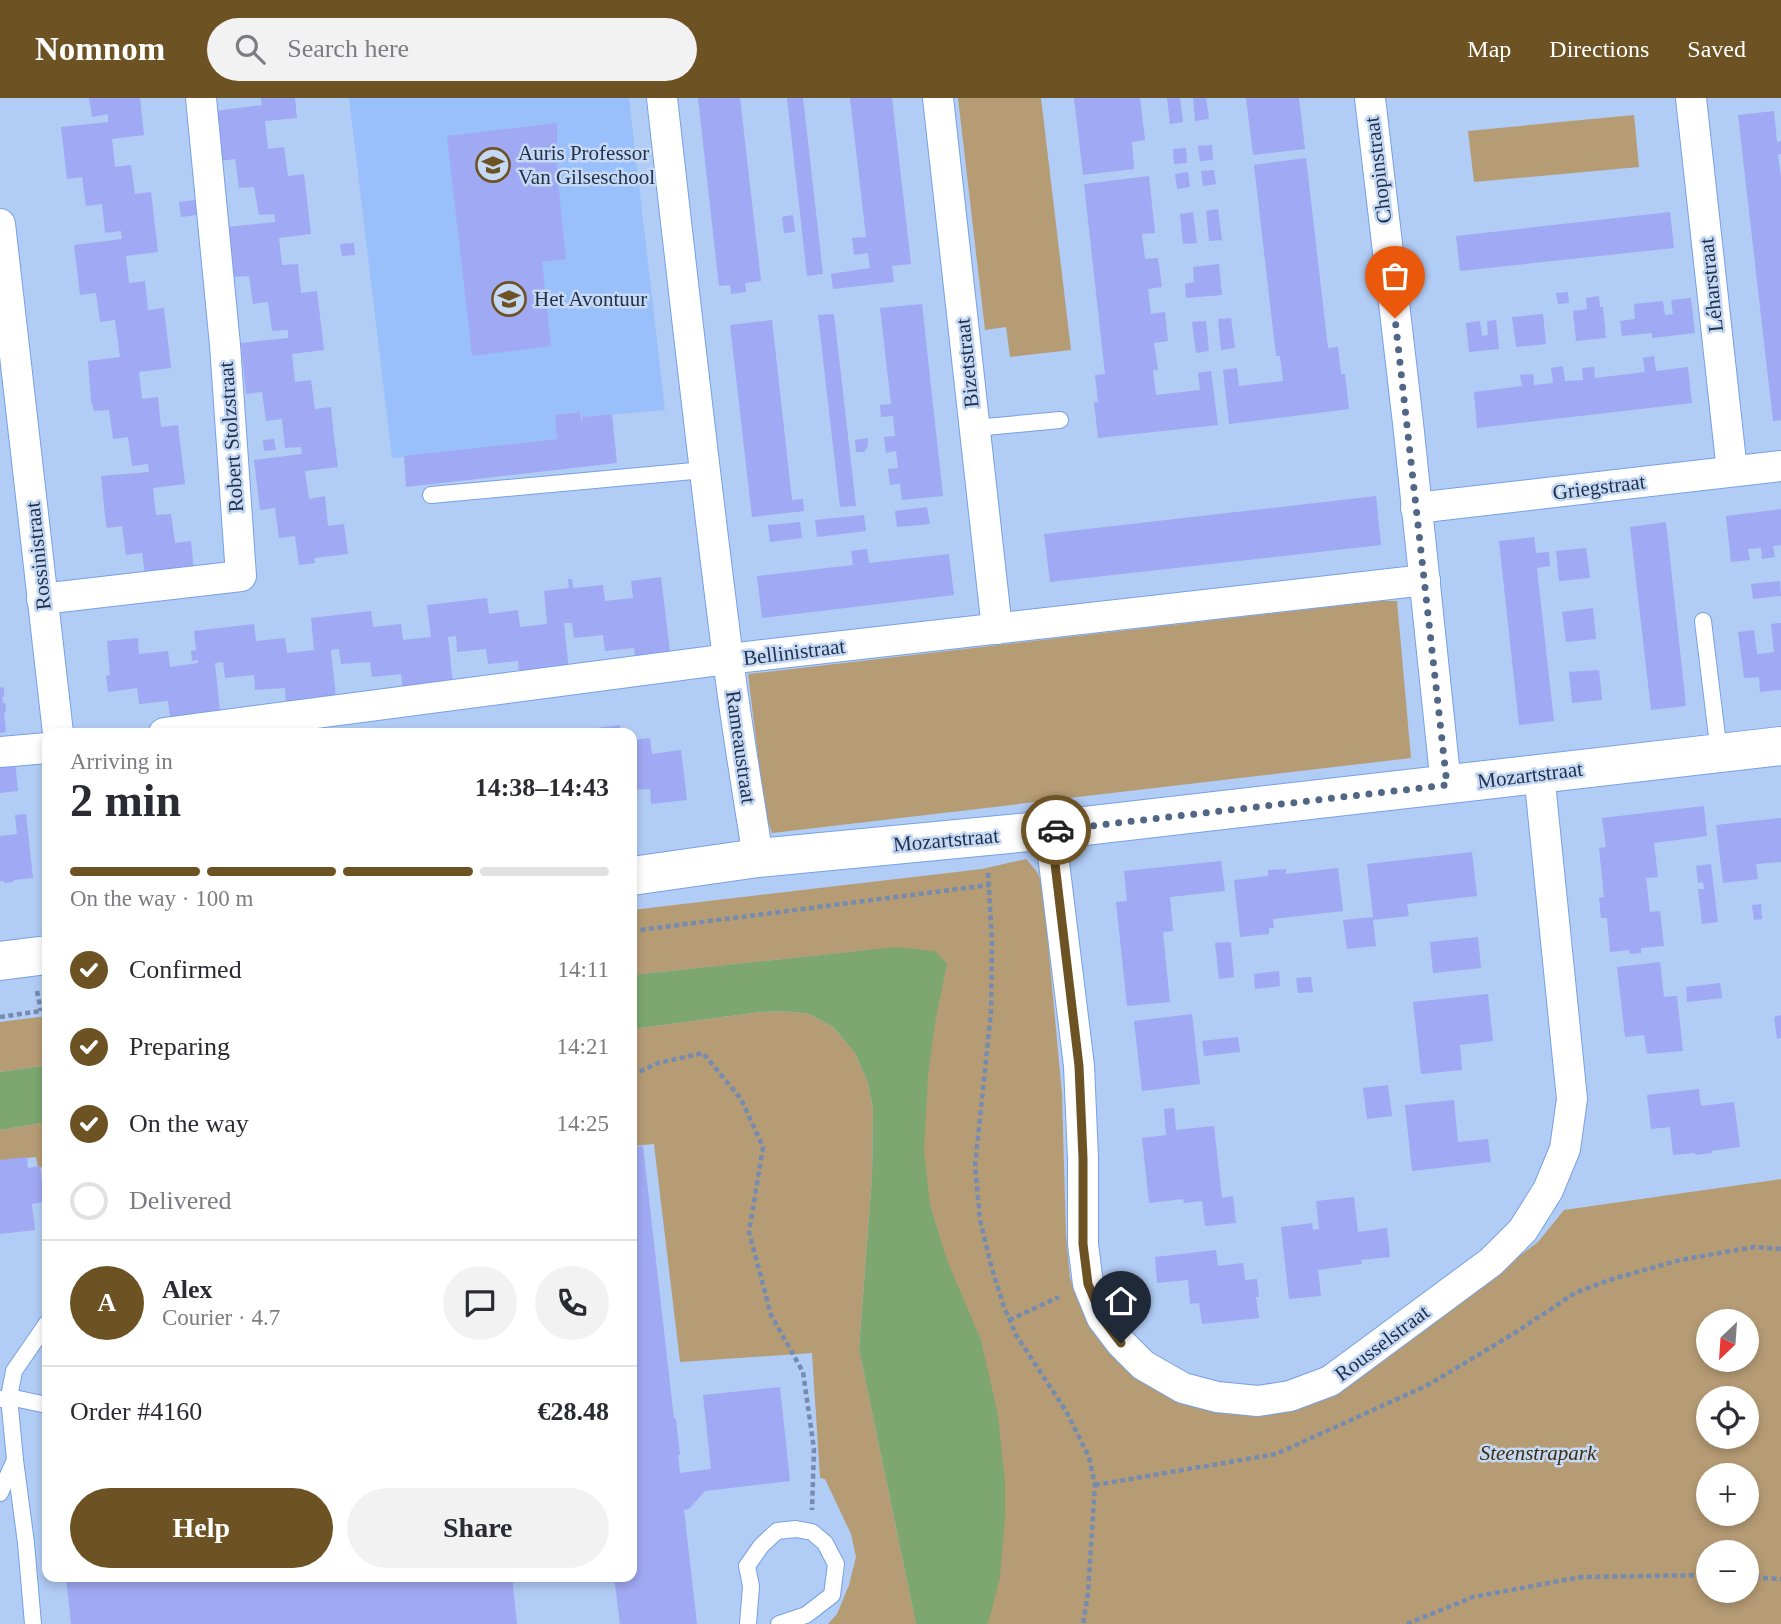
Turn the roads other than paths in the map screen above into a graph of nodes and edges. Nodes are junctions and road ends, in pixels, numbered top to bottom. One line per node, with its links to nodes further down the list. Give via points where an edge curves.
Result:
1 (201, 98): 16 (street, Robert Stolzstraat, via 242,576)
2 (662, 98): 11 (street, Rameaustraat)
3 (938, 98): 9 (street, Bizetstraat)
4 (1370, 98): 14 (street, Chopinstraat)
5 (1691, 98): 12 (street, Léharstraat)
6 (0, 224): 7 (street, Rossinistraat)
7 (9, 379): 16 (street, Rossinistraat)
8 (1060, 420): 9 (lane)
9 (975, 428): 18 (street, Bizetstraat)
10 (1781, 466): 12 (street, Griegstraat)
11 (704, 470): 13 (lane); 19 (street, Rameaustraat)
12 (1732, 471): 14 (street, Griegstraat)
13 (431, 495)
14 (1416, 508): 15 (street, Chopinstraat)
15 (1425, 580): 18 (street, Bellinistraat); 27 (street, Chopinstraat)
16 (42, 599): 20 (street, Rossinistraat)
17 (1703, 621): 25 (lane)
18 (997, 629): 19 (street, Bellinistraat)
19 (728, 659): 21 (street, Bellinistraat); 29 (street, Rameaustraat)
20 (57, 728)
21 (202, 728)
22 (1781, 746): 25 (main road, Mozartstraat)
23 (42, 748): 24 (street)
24 (0, 752)
25 (1719, 753): 26 (main road, Mozartstraat)
26 (1539, 773): 27 (main road, Mozartstraat); 28 (street, Rousselstraat, via 1572,1099 1565,1149 1548,1190 1523,1230 1491,1262 1331,1381 1290,1396 1258,1401 1183,1388 1143,1365 1102,1318 1088,1284 1079,1066)
27 (1447, 785): 28 (main road, Mozartstraat)
28 (1051, 830): 29 (main road, Mozartstraat)
29 (758, 858): 30 (main road, Mozartstraat)
30 (637, 875)
31 (42, 956): 32 (main road)
32 (0, 961)
33 (42, 979): 34 (main road)
34 (0, 984)
35 (42, 1330): 36 (lane, via 14,1371)
36 (5, 1398): 37 (lane); 38 (lane)
37 (42, 1404)
38 (15, 1460): 39 (lane); 40 (lane)
39 (0, 1493)
40 (33, 1624)
41 (748, 1624): 42 (lane, via 751,1586 747,1566 777,1531 812,1532 836,1563 832,1595 806,1615)
42 (779, 1624)

